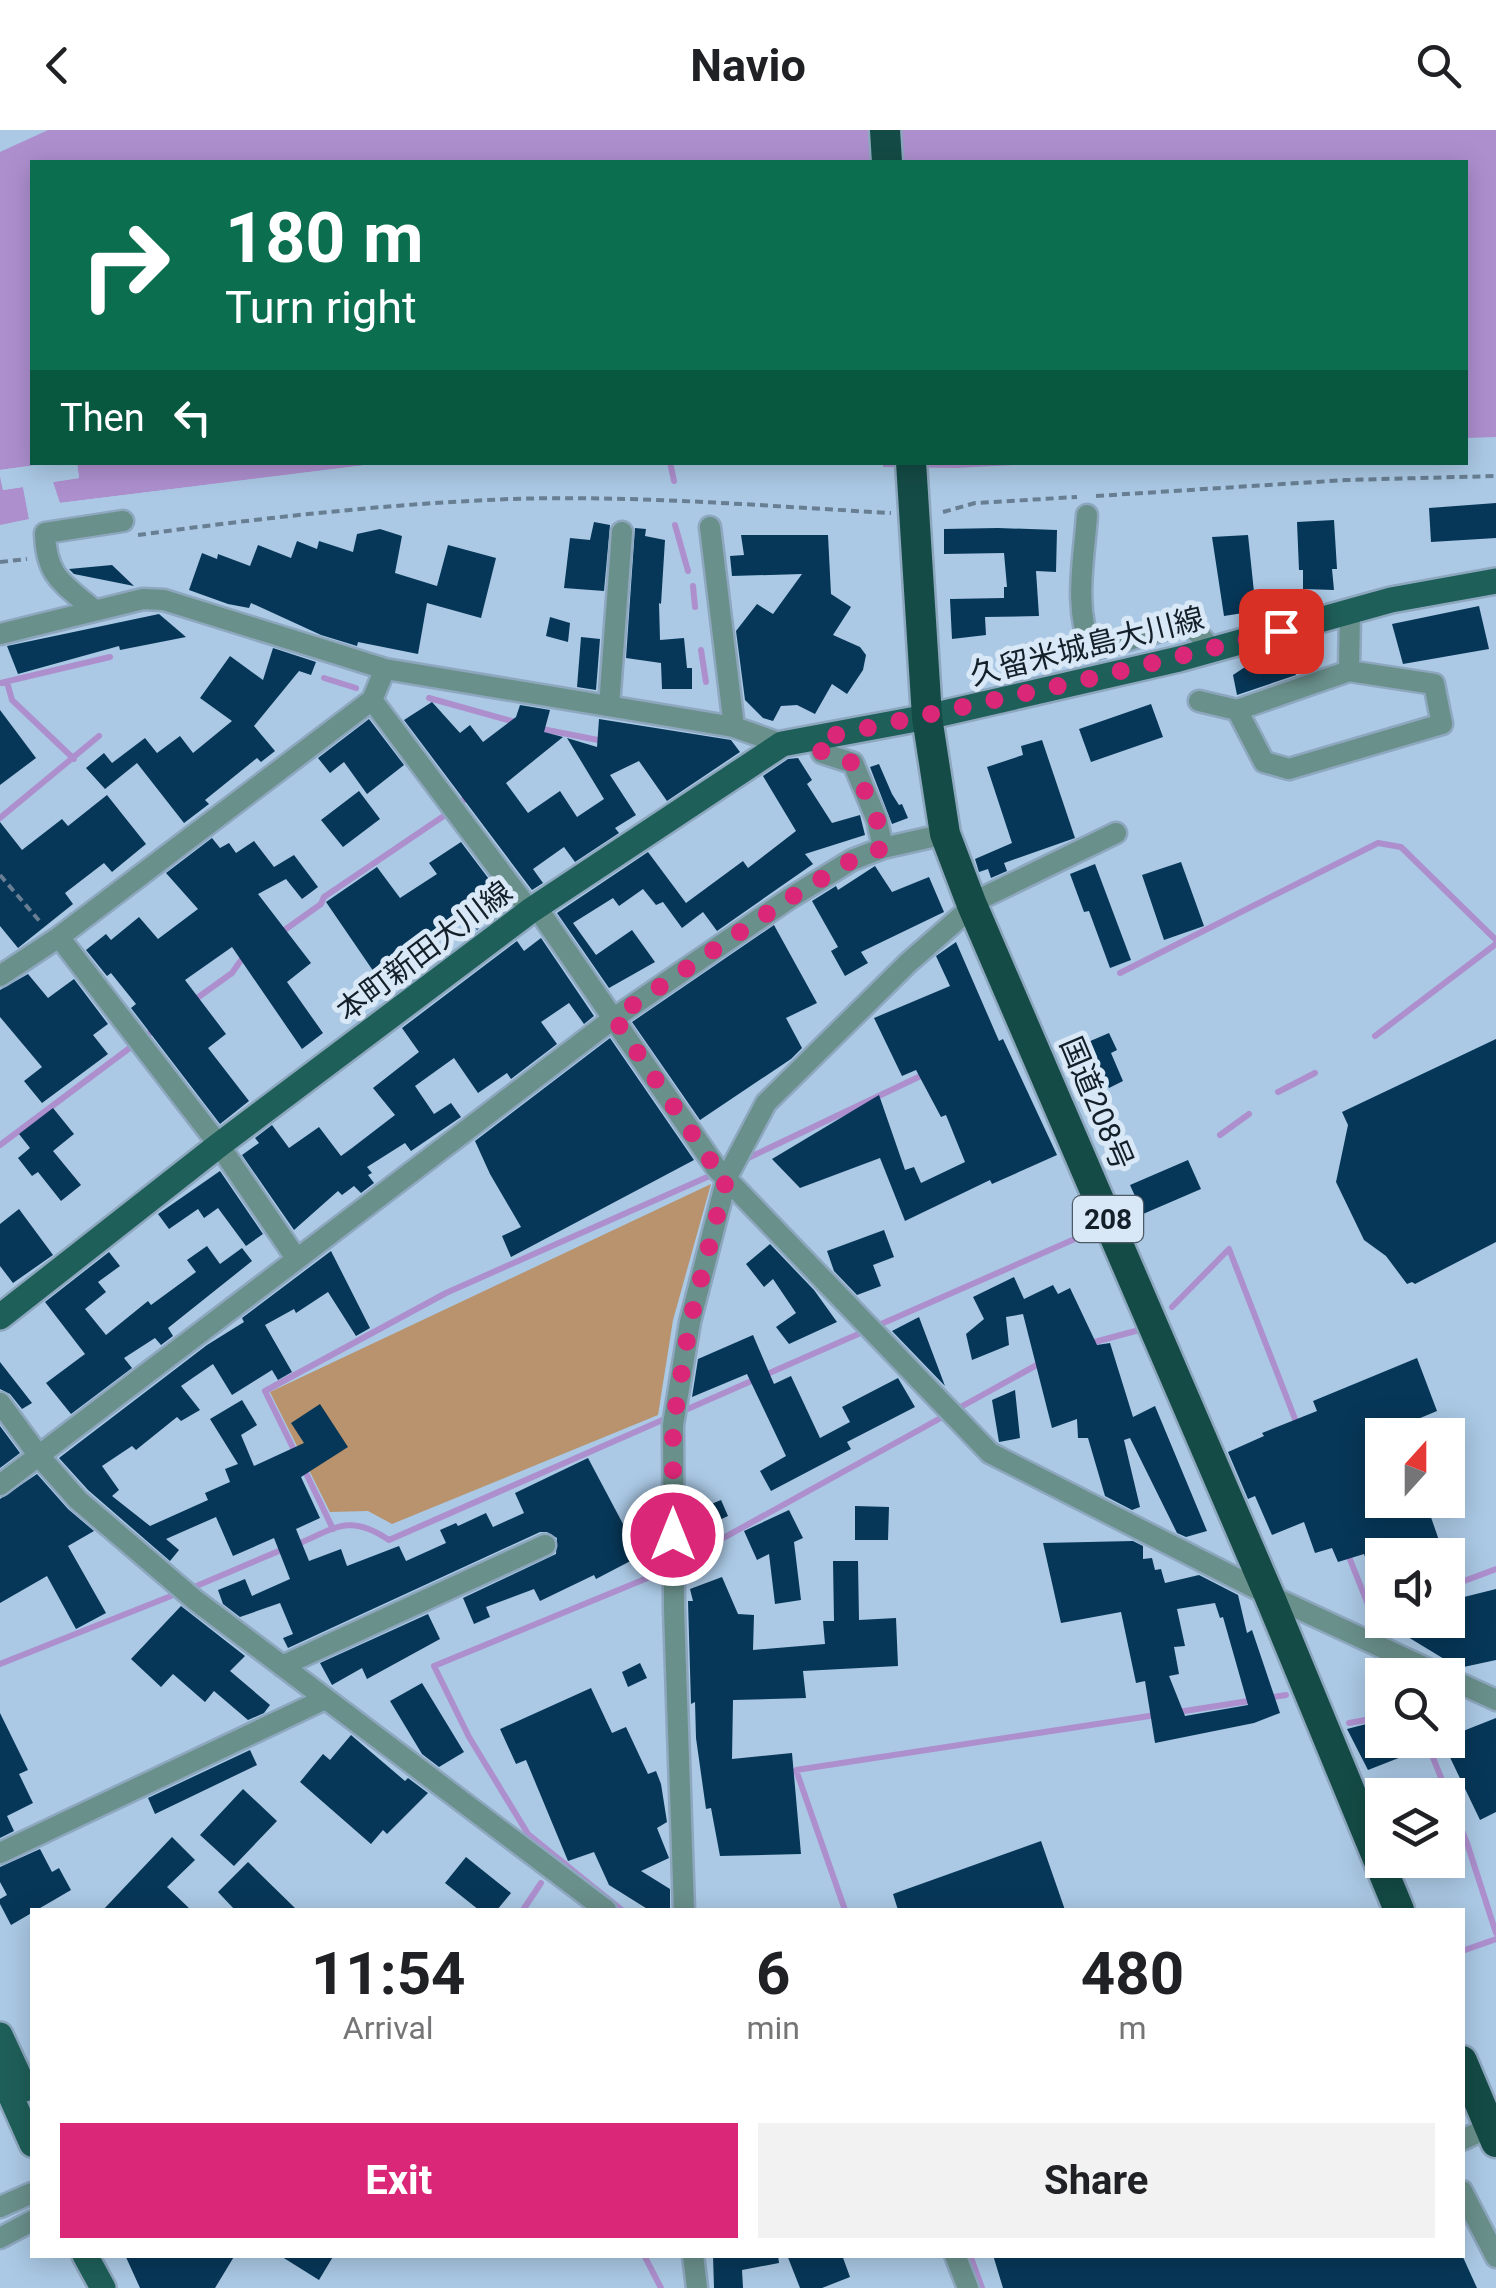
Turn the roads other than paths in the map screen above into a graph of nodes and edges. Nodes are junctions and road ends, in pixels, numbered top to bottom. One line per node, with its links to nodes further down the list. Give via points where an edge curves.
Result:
1 (885, 130): 2 (highway)
2 (887, 160)
3 (911, 465): 19 (highway, 国道208号 / 208)
4 (1087, 516): 12 (street, via 1082,594 1092,650 1178,626 1194,629)
5 (710, 527): 20 (street)
6 (125, 529): 9 (street, via 45,533 53,575)
7 (622, 532): 17 (street)
8 (1496, 581): 10 (main road, 久留米城島大川線)
9 (93, 610): 11 (street); 13 (street, via 164,600)
10 (1350, 612): 12 (main road, 久留米城島大川線); 14 (street)
11 (0, 634)
12 (1212, 649): 19 (main road, 久留米城島大川線)
13 (385, 668): 15 (street); 17 (street)
14 (1349, 671): 18 (street); 18 (street, via 1434,684 1442,724 1290,769 1264,762)
15 (372, 700): 27 (street); 28 (street)
16 (1199, 701): 18 (street)
17 (609, 706): 20 (street)
18 (1237, 710)
19 (927, 717): 21 (main road, 本町新田大川線); 24 (highway, 国道208号 / 208)
20 (734, 726): 22 (street)
21 (817, 739): 22 (main road, 本町新田大川線); 25 (street, via 822,753 853,763)
22 (782, 744): 27 (main road, 本町新田大川線)
23 (1116, 833): 26 (street)
24 (945, 834): 25 (street); 26 (highway, 国道208号 / 208)
25 (883, 848): 30 (street, via 790,898)
26 (973, 908): 32 (street, via 766,1102); 39 (highway, 国道208号 / 208)
27 (533, 909): 30 (street); 31 (main road, 本町新田大川線)
28 (57, 938): 29 (street); 31 (street)
29 (0, 976)
30 (614, 1018): 32 (street); 33 (street)
31 (219, 1145): 33 (street); 34 (main road, 本町新田大川線)
32 (727, 1176): 39 (street, via 990,1453); 47 (street, via 690,1322 673,1425)
33 (296, 1258): 36 (street)
34 (0, 1316)
35 (0, 1403): 36 (street)
36 (39, 1456): 37 (street); 41 (street, via 78,1500)
37 (0, 1485)
38 (545, 1546): 41 (street)
39 (1270, 1595): 40 (street); 48 (highway, 国道208号 / 208)
40 (1405, 1658)
41 (282, 1666): 43 (street)
42 (1465, 1686): 44 (street)
43 (325, 1699): 45 (street); 46 (street)
44 (1496, 1700)
45 (0, 1853)
46 (603, 1908)
47 (684, 1908)
48 (1398, 1908)
49 (0, 2035): 52 (main road)
50 (0, 2072): 54 (main road)
51 (1465, 2073): 53 (highway)
52 (30, 2101)
53 (1483, 2136)
54 (30, 2140)
55 (30, 2195): 57 (street)
56 (1465, 2197): 60 (street)
57 (0, 2207)
58 (30, 2222): 59 (street)
59 (0, 2238)
60 (1496, 2257)
61 (87, 2258): 65 (main road)
62 (104, 2258): 66 (main road)
63 (694, 2258): 67 (street)
64 (956, 2258): 68 (street)
65 (103, 2288)
66 (118, 2288)
67 (697, 2288)
68 (968, 2288)

